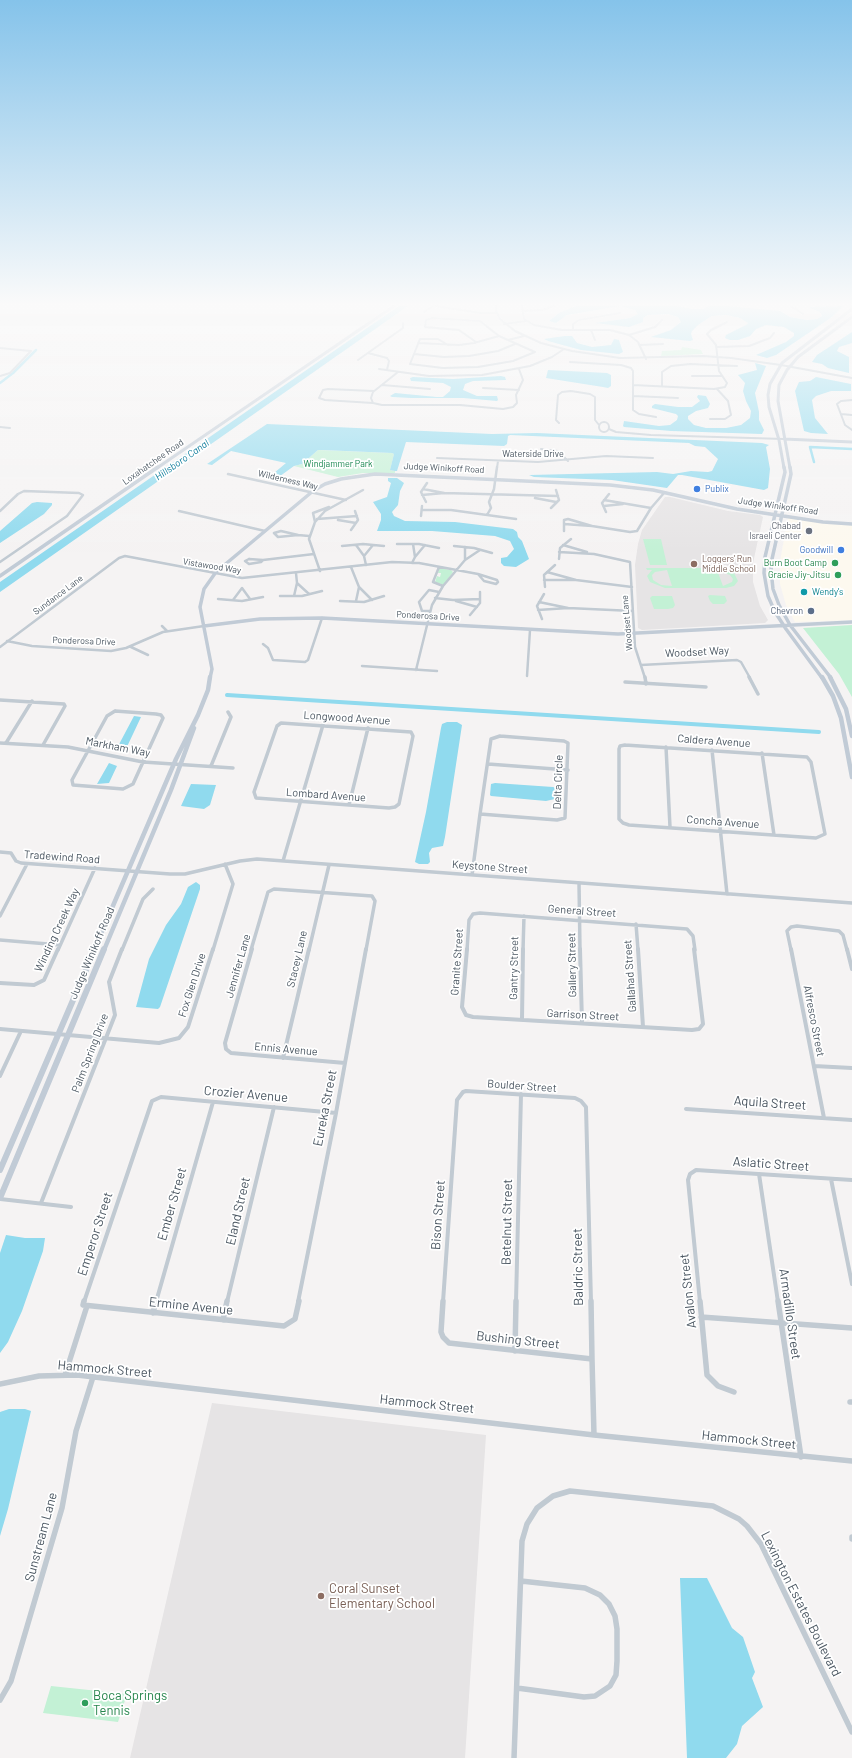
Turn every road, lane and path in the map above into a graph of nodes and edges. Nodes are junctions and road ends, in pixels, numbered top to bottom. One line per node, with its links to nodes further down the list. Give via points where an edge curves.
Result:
1 (272, 388): 122 (street, Loxahatchee Road)
2 (378, 388): 13 (street)
3 (418, 388): 9 (street)
4 (483, 388): 12 (street)
5 (633, 388): 15 (street)
6 (700, 388): 11 (street)
7 (770, 388): 33 (street, via 769,407)
8 (779, 388): 34 (street, via 778,396)
9 (430, 389)
10 (562, 389): 14 (street)
11 (718, 389): 23 (street, via 728,401 731,415 725,419)
12 (519, 390): 18 (street, via 515,396 517,404 505,409)
13 (374, 391): 18 (street, via 371,398); 18 (street, via 328,389 323,390 319,398)
14 (565, 391): 22 (street, via 595,397); 24 (street, via 558,395 556,420)
15 (633, 396): 16 (street); 21 (street, via 634,411)
16 (678, 398)
17 (852, 400): 19 (street, via 838,403)
18 (373, 403)
19 (841, 414): 20 (street); 30 (street, via 845,425)
20 (852, 415)
21 (656, 417)
22 (595, 418): 25 (street); 26 (street, via 595,422)
23 (710, 419)
24 (559, 423)
25 (603, 423): 26 (street); 29 (street, via 609,425)
26 (599, 424): 31 (street)
27 (0, 426): 28 (street)
28 (10, 428)
29 (609, 429): 31 (street); 32 (street)
30 (852, 430)
31 (602, 431): 32 (street)
32 (616, 432): 33 (street)
33 (779, 439): 34 (street); 69 (street, via 785,472)
34 (784, 439): 35 (street); 72 (street, via 791,472)
35 (852, 442)
36 (541, 449): 40 (street, via 558,451)
37 (437, 458): 39 (street, Waterside Drive)
38 (653, 458): 40 (street, Waterside Drive, via 615,456)
39 (498, 461): 40 (street, Waterside Drive); 42 (street)
40 (568, 461)
41 (228, 474): 48 (street, Wilderness Way)
42 (496, 479): 48 (street, Judge Winikoff Road, via 367,474 334,481); 49 (street); 50 (street, Judge Winikoff Road, via 614,485)
43 (427, 483): 44 (street)
44 (423, 489): 47 (street); 52 (street)
45 (363, 490): 55 (street)
46 (556, 490): 54 (street)
47 (444, 492): 49 (street); 52 (street)
48 (311, 493): 55 (street, Wilderness Way); 82 (street, Judge Winikoff Road)
49 (493, 493): 53 (street); 68 (street, via 489,502 491,508)
50 (664, 493): 63 (street); 69 (street, Judge Winikoff Road, via 721,507)
51 (609, 494): 56 (street)
52 (422, 495): 57 (street)
53 (528, 496): 54 (street); 58 (street)
54 (558, 496): 58 (street, via 559,500)
55 (346, 500): 60 (street)
56 (604, 500): 59 (street); 61 (street)
57 (426, 502)
58 (556, 502): 62 (street)
59 (625, 504): 61 (street); 63 (street)
60 (335, 506): 73 (street); 76 (street, via 313,513)
61 (604, 506): 67 (street)
62 (551, 508)
63 (652, 508): 80 (street, via 634,532)
64 (0, 511): 110 (street, via 21,492 83,495 67,516)
65 (179, 511): 82 (street)
66 (355, 511): 70 (street)
67 (606, 512)
68 (487, 515): 71 (street, via 422,508); 75 (street)
69 (776, 515): 72 (street, Judge Winikoff Road); 164 (street, via 765,557 764,573 768,596)
70 (357, 516): 74 (street); 77 (street)
71 (421, 516)
72 (782, 516): 79 (street, Judge Winikoff Road); 161 (street, via 771,570 776,597)
73 (317, 519): 74 (street); 76 (street)
74 (332, 519): 77 (street)
75 (516, 519)
76 (315, 522): 85 (street)
77 (356, 523): 81 (street)
78 (564, 524): 80 (street); 80 (street, via 564,520 568,519); 83 (street)
79 (852, 524)
80 (592, 526)
81 (351, 530)
82 (265, 531): 120 (street, Judge Winikoff Road)
83 (564, 531)
84 (298, 535): 84 (street, via 278,537 274,533 281,531); 85 (street)
85 (309, 536): 102 (street)
86 (571, 539): 92 (street)
87 (398, 544): 88 (street)
88 (413, 544): 91 (street); 106 (street)
89 (356, 545): 90 (street); 93 (street); 105 (street)
90 (372, 545): 94 (street); 105 (street)
91 (425, 545): 97 (street); 106 (street)
92 (563, 545): 100 (street); 103 (street)
93 (342, 546)
94 (384, 546)
95 (454, 546): 96 (street)
96 (465, 547): 98 (street); 109 (street)
97 (439, 548)
98 (480, 550): 101 (street); 109 (street)
99 (124, 551): 104 (street)
100 (559, 552): 103 (street); 107 (street)
101 (492, 553)
102 (314, 554): 108 (street); 117 (street)
103 (594, 554): 130 (street, Woodset Lane, via 629,561)
104 (124, 556): 120 (street, Vistawood Way); 168 (street, Sundance Lane)
105 (364, 556): 112 (street)
106 (415, 557): 111 (street)
107 (559, 559)
108 (263, 560): 108 (street, via 249,559 245,563 253,564)
109 (465, 560): 116 (street)
110 (0, 562)
111 (412, 563): 112 (street, Vistawood Way); 115 (street, Vistawood Way)
112 (366, 565): 114 (street, Vistawood Way)
113 (555, 565): 118 (street)
114 (351, 567): 117 (street, Vistawood Way); 128 (street)
115 (439, 567): 116 (street, Vistawood Way); 127 (street, via 433,582)
116 (458, 570): 121 (street, Vistawood Way); 127 (street)
117 (320, 571): 119 (street, Vistawood Way)
118 (547, 572): 124 (street); 125 (street)
119 (296, 573): 123 (street, Vistawood Way); 126 (street)
120 (214, 574): 123 (street, Vistawood Way); 163 (street, Judge Winikoff Road, via 201,597 200,607)
121 (478, 574): 121 (street, Vistawood Way, via 497,580 498,582 496,584 484,581)
122 (0, 575)
123 (242, 578): 131 (street)
124 (544, 580): 125 (street); 129 (street)
125 (576, 580): 130 (street)
126 (298, 583): 135 (street); 138 (street)
127 (443, 586): 133 (street)
128 (359, 587): 146 (street); 149 (street)
129 (545, 587)
130 (632, 587): 155 (street, Woodset Lane)
131 (242, 588): 143 (street); 145 (street)
132 (322, 591): 135 (street)
133 (439, 592): 141 (street); 154 (street, via 429,590 421,598 422,610)
134 (480, 592): 144 (street)
135 (309, 594): 138 (street)
136 (544, 594): 150 (street)
137 (280, 596): 138 (street)
138 (294, 596)
139 (384, 596): 146 (street)
140 (264, 598): 143 (street)
141 (435, 598): 147 (street); 154 (street)
142 (218, 599): 145 (street)
143 (250, 599): 145 (street)
144 (480, 599): 147 (street); 151 (street)
145 (233, 600)
146 (372, 600): 149 (street)
147 (453, 600): 151 (street)
148 (340, 602): 149 (street)
149 (356, 602)
150 (539, 602): 152 (street); 153 (street)
151 (477, 607): 156 (street)
152 (568, 608): 153 (street); 155 (street)
153 (538, 610): 158 (street)
154 (430, 611): 160 (street)
155 (633, 611): 167 (street, Woodset Lane)
156 (470, 615)
157 (322, 618): 160 (street, Ponderosa Drive); 163 (street, Ponderosa Drive, via 260,619); 169 (street, via 308,660 305,662 273,660 268,648)
158 (542, 619)
159 (852, 622): 161 (street, Ponderosa Drive)
160 (427, 624): 165 (street, Ponderosa Drive); 175 (street)
161 (790, 625): 164 (street, Ponderosa Drive); 188 (street, via 836,687 846,709)
162 (162, 626): 166 (street)
163 (204, 626): 166 (street, Ponderosa Drive); 185 (street, Judge Winikoff Road, via 212,663 212,676)
164 (784, 626): 167 (street, Ponderosa Drive); 192 (street, via 829,689 841,718)
165 (530, 630): 167 (street, Ponderosa Drive); 177 (street)
166 (167, 631): 171 (street, Ponderosa Drive)
167 (634, 634): 173 (street, Woodset Lane, via 636,652)
168 (7, 641): 170 (street, Sundance Lane); 171 (street, Ponderosa Drive, via 32,646 106,651)
169 (263, 644)
170 (0, 647)
171 (131, 647): 172 (street)
172 (148, 655)
173 (641, 664): 179 (street, Woodset Lane); 181 (street, Woodset Way, via 737,660)
174 (362, 666): 175 (street)
175 (416, 670): 176 (street)
176 (437, 671)
177 (527, 676)
178 (624, 682): 179 (street)
179 (646, 684): 180 (street)
180 (706, 687)
181 (758, 694)
182 (0, 700): 183 (street)
183 (32, 701): 190 (street); 191 (street, via 60,703 65,706)
184 (228, 712): 202 (street, via 231,717)
185 (198, 715): 199 (street, Judge Winikoff Road); 200 (street, Judge Winikoff Road)
186 (323, 725): 187 (street, Longwood Avenue); 206 (street, Longwood Avenue, via 281,723 277,726); 207 (street)
187 (368, 728): 208 (street); 209 (street, Longwood Avenue, via 411,732 413,736)
188 (852, 736)
189 (0, 743): 190 (street, Markham Way)
190 (6, 743): 191 (street, Markham Way)
191 (43, 745): 195 (street, Markham Way)
192 (845, 745): 193 (street); 205 (street)
193 (852, 745)
194 (666, 747): 196 (street, Caldera Avenue); 211 (street, Caldera Avenue, via 625,745 619,749 619,819); 212 (street)
195 (88, 750): 198 (street, Markham Way); 198 (street, via 72,780 76,786 126,788 133,784); 198 (street, via 110,713 115,711 159,714 162,718)
196 (712, 750): 197 (street, Caldera Avenue); 213 (street)
197 (762, 753): 214 (street); 215 (street, Caldera Avenue, via 807,757 811,762 825,834)
198 (143, 762): 199 (street, Markham Way)
199 (174, 764): 200 (street, Markham Way); 222 (street, Judge Winikoff Road)
200 (182, 764): 202 (street, Markham Way); 223 (street, Judge Winikoff Road)
201 (488, 764): 204 (street); 204 (street, Delta Circle, via 491,740 497,736 567,742); 210 (street, Delta Circle)
202 (211, 766): 203 (street, Markham Way)
203 (233, 768)
204 (568, 770): 210 (street, Delta Circle, via 566,816 563,819)
205 (852, 777)
206 (254, 796): 207 (street, Lombard Avenue, via 258,799)
207 (300, 802): 208 (street, Lombard Avenue); 217 (street)
208 (349, 805): 209 (street, Lombard Avenue, via 389,808)
209 (397, 806)
210 (480, 814): 224 (street, Delta Circle)
211 (623, 823): 212 (street, Concha Avenue)
212 (670, 827): 213 (street, Concha Avenue)
213 (720, 831): 214 (street, Concha Avenue); 228 (street)
214 (774, 835): 215 (street, Concha Avenue)
215 (821, 837)
216 (0, 852): 218 (street, Tradewind Road, via 11,853 18,862)
217 (283, 861): 219 (street, Keystone Street, via 250,859); 220 (street, Keystone Street)
218 (27, 864): 221 (street, Tradewind Road); 231 (street)
219 (225, 864): 223 (street, Keystone Street, via 181,874); 248 (street, Fox Glen Drive, via 232,889 187,1030 179,1038 163,1043)
220 (329, 864): 224 (street, Keystone Street); 227 (street, Stacey Lane)
221 (95, 868): 222 (street, Tradewind Road); 236 (street, Winding Creek Way)
222 (128, 871): 223 (street, Keystone Street); 246 (street, Judge Winikoff Road)
223 (137, 872): 247 (street, Judge Winikoff Road)
224 (472, 875): 225 (street, Keystone Street)
225 (579, 883): 228 (street, Keystone Street); 233 (street, Gallery Street)
226 (153, 889): 248 (street, Palm Spring Drive, via 143,899 109,982 108,988 116,1009)
227 (322, 891): 249 (street, Jennifer Lane, via 280,888 268,892 225,1043); 250 (street, Stacey Lane); 251 (street, Eureka Street, via 366,895 375,901)
228 (727, 894): 229 (street, Keystone Street)
229 (852, 903)
230 (473, 914): 232 (street, General Street); 239 (street, Granite Street, via 469,920 462,1007)
231 (0, 916)
232 (524, 916): 233 (street, General Street); 240 (street, Gantry Street)
233 (580, 920): 234 (street, General Street); 241 (street, Gallery Street)
234 (636, 924): 242 (street, Gallahad Street); 243 (street, General Street, via 684,928 693,936 703,1024)
235 (0, 940): 236 (street)
236 (60, 945): 238 (street, Winding Creek Way, via 41,982 30,985)
237 (852, 969): 252 (street, Alfresco Street, via 843,935 839,931 832,928 789,928 787,933)
238 (0, 983)
239 (465, 1013): 240 (street, Garrison Street, via 473,1017)
240 (522, 1020): 241 (street, Garrison Street)
241 (582, 1023): 242 (street, Garrison Street)
242 (643, 1027): 243 (street, Garrison Street, via 692,1030)
243 (701, 1027)
244 (0, 1029): 245 (street, Fox Glen Drive)
245 (21, 1031): 246 (street, Fox Glen Drive); 254 (street)
246 (58, 1034): 247 (street, Fox Glen Drive); 265 (street, Judge Winikoff Road)
247 (69, 1034): 248 (street, Fox Glen Drive); 270 (street, Judge Winikoff Road)
248 (106, 1038): 271 (street, Palm Spring Drive)
249 (226, 1049): 250 (street, Ennis Avenue, via 231,1053)
250 (283, 1058): 251 (street, Ennis Avenue)
251 (345, 1063): 262 (street, Eureka Street)
252 (814, 1066): 253 (street); 263 (street, Alfresco Street)
253 (852, 1068)
254 (0, 1076)
255 (462, 1093): 256 (street, Boulder Street, via 466,1091); 281 (street, Bison Street, via 457,1100 441,1332)
256 (521, 1094): 258 (street, Boulder Street, via 575,1098); 282 (street, Betelnut Street)
257 (155, 1100): 259 (street, Crozier Avenue, via 161,1097); 274 (street, Emperor Street, via 150,1104 83,1305)
258 (581, 1101): 283 (street, Baldric Street, via 586,1107)
259 (213, 1102): 260 (street, Crozier Avenue); 275 (street, Ember Street)
260 (274, 1107): 262 (street, Crozier Avenue); 277 (street, Eland Street)
261 (686, 1109): 263 (street, Aquila Street)
262 (336, 1113): 278 (street, Eureka Street, via 297,1314)
263 (824, 1118): 264 (street, Aquila Street)
264 (852, 1120)
265 (0, 1170)
266 (690, 1174): 267 (street, Aslatic Street, via 696,1170); 276 (street, Avalon Street, via 688,1180)
267 (759, 1174): 268 (street, Aslatic Street); 279 (street, Armadillo Street)
268 (831, 1179): 269 (street, Aslatic Street); 273 (street)
269 (852, 1180)
270 (0, 1199): 271 (street)
271 (41, 1204): 272 (street)
272 (71, 1207)
273 (852, 1284)
274 (88, 1306): 275 (street, Ermine Avenue); 284 (street, Emperor Street)
275 (153, 1313): 277 (street, Ermine Avenue)
276 (701, 1317): 279 (street); 287 (street, Avalon Street, via 707,1375 718,1386)
277 (223, 1320): 278 (street, Ermine Avenue, via 284,1326)
278 (292, 1322)
279 (781, 1323): 280 (street); 289 (street, Armadillo Street)
280 (852, 1328)
281 (444, 1338): 282 (street, Bushing Street, via 454,1344)
282 (515, 1351): 283 (street, Bushing Street)
283 (592, 1359): 288 (street, Baldric Street)
284 (65, 1375): 285 (street, Hammock Street); 286 (street, Hammock Street, via 40,1376)
285 (93, 1377): 288 (street, Hammock Street); 293 (street, Sunstream Lane, via 76,1431 62,1508 11,1681)
286 (0, 1384)
287 (734, 1392)
288 (594, 1434): 289 (street, Hammock Street)
289 (801, 1457): 290 (street, Hammock Street)
290 (852, 1461)
291 (521, 1581): 292 (street, Lexington Estates Boulevard); 292 (street, via 585,1588 600,1595 609,1604 615,1616 618,1661 616,1675 610,1686 595,1696 584,1697); 294 (street, Lexington Estates Boulevard, via 522,1541 527,1524 540,1505 560,1493 579,1491 713,1506 727,1512 748,1526 762,1544)
292 (517, 1688): 295 (street, Lexington Estates Boulevard)
293 (0, 1700)
294 (852, 1732)
295 (514, 1758)

